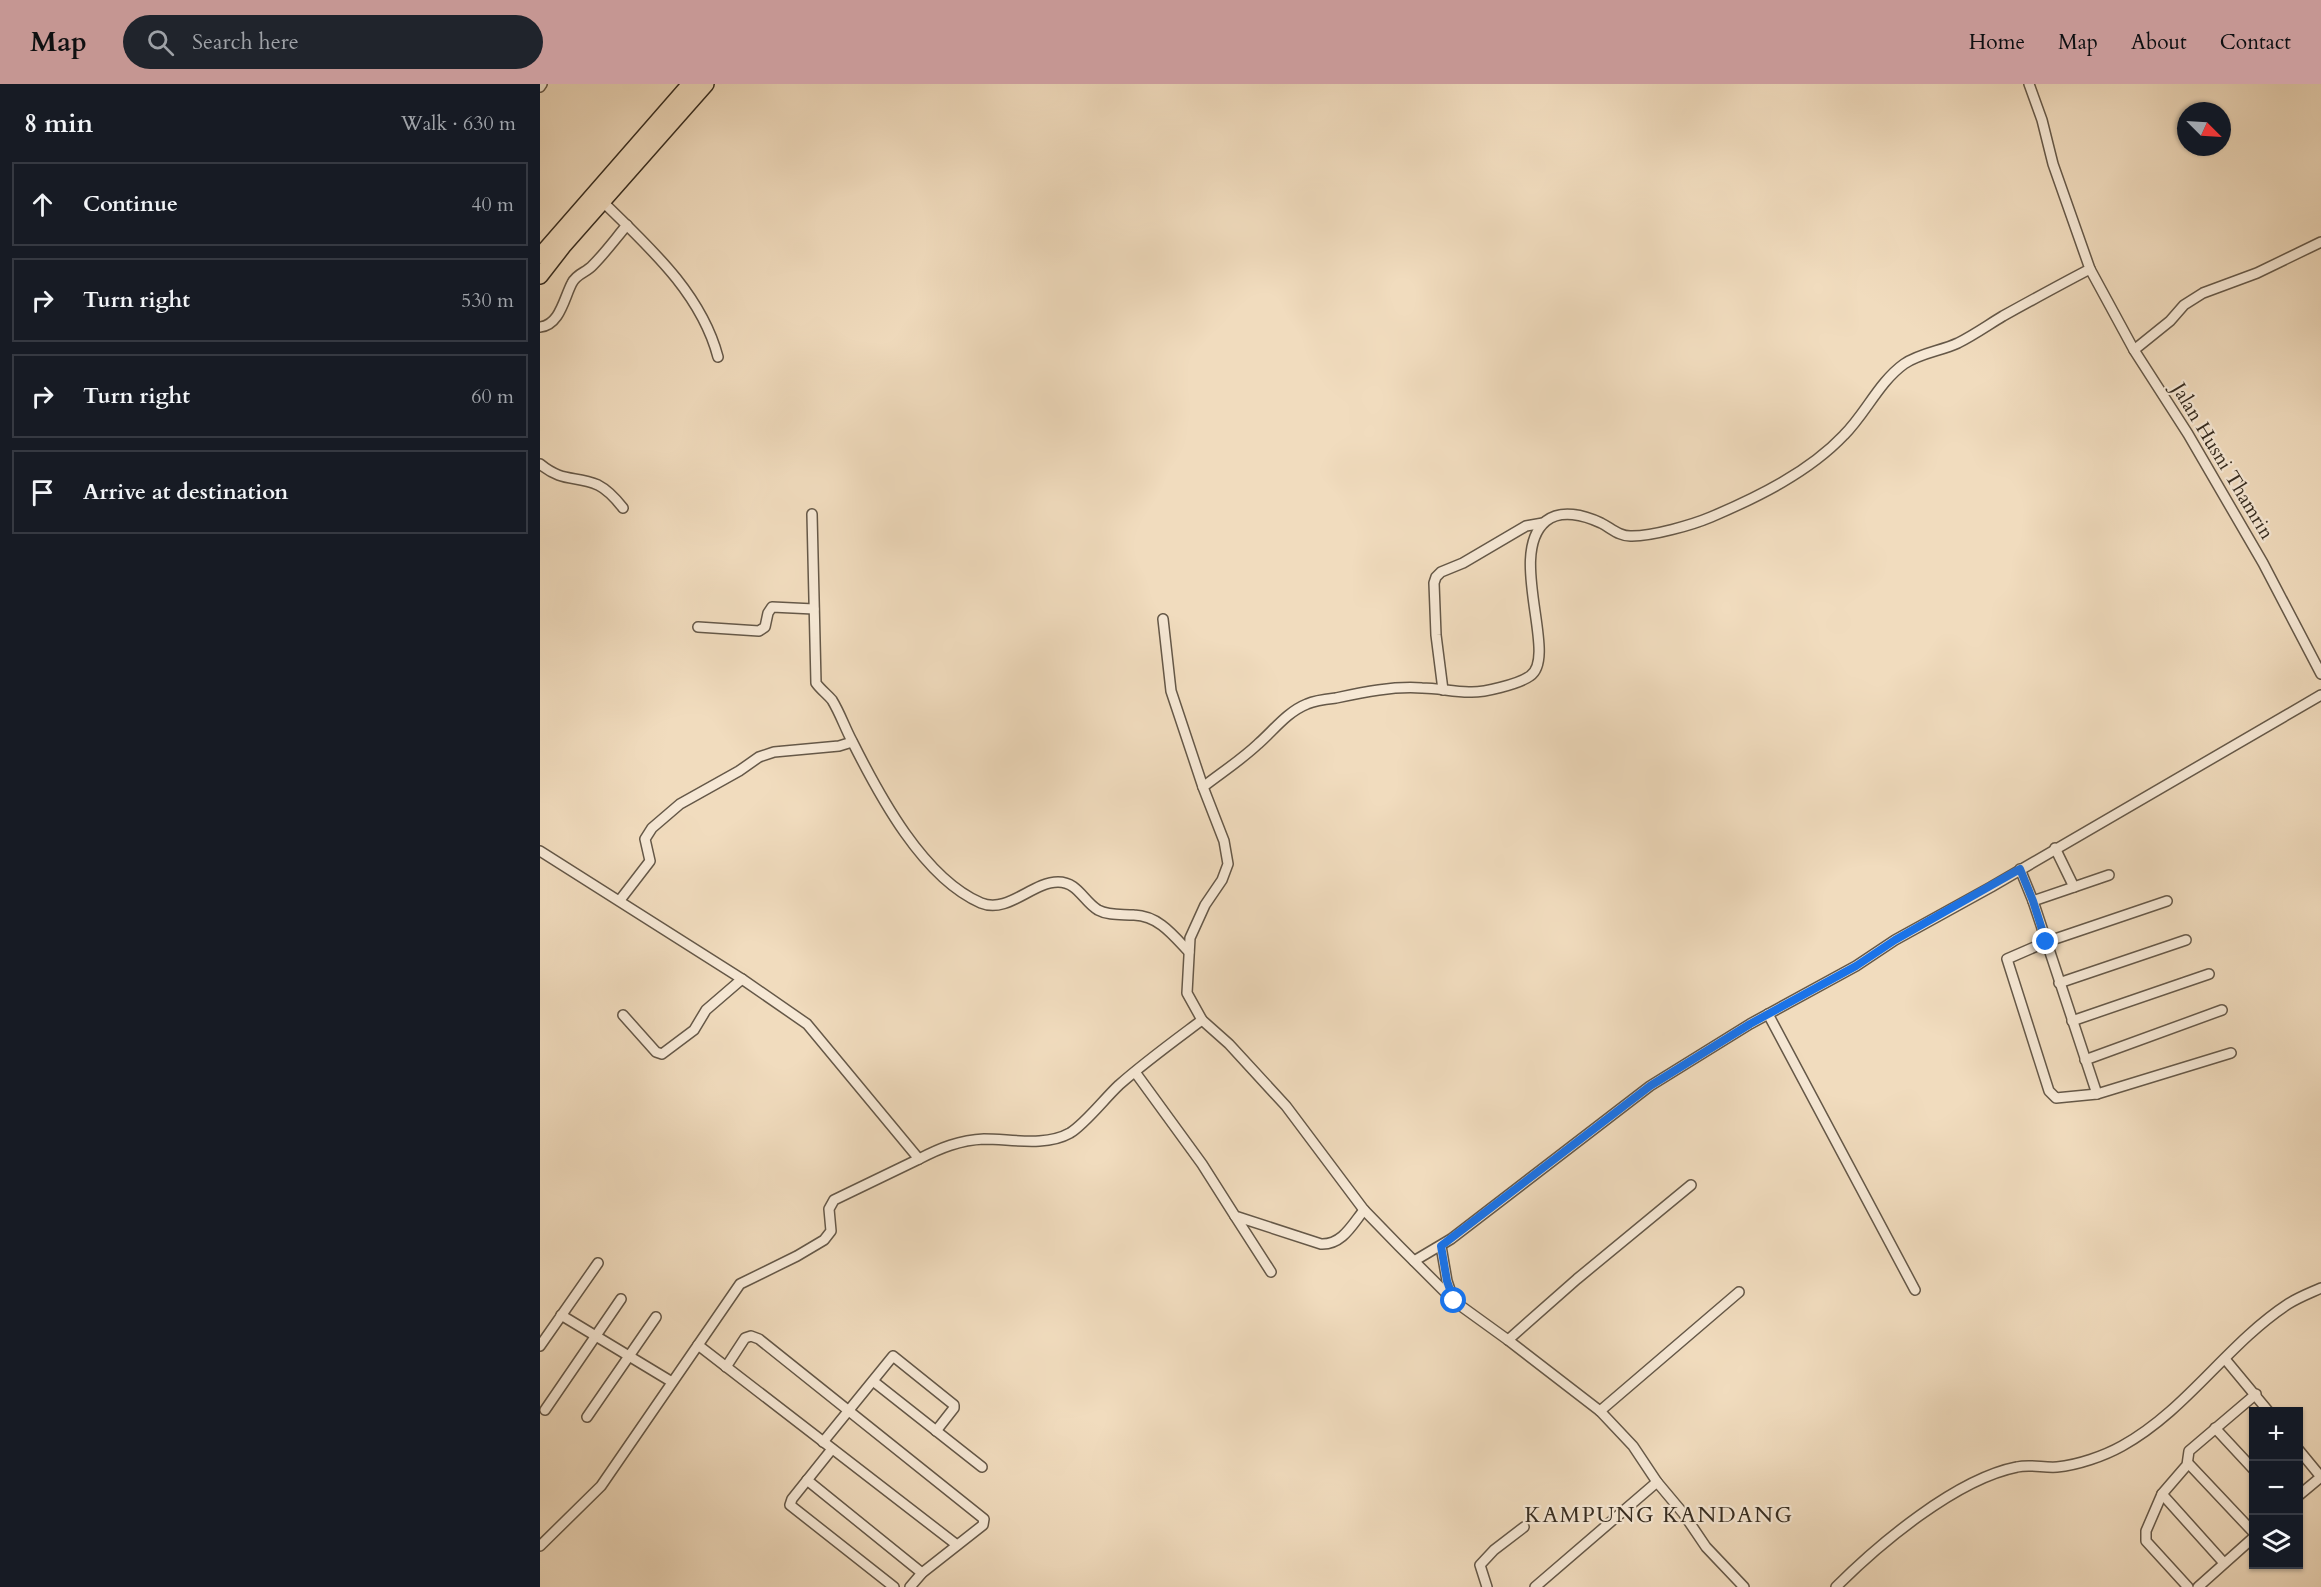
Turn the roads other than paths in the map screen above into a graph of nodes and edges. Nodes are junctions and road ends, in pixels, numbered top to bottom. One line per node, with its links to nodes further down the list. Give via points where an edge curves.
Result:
1 (690, 84): 4 (highway)
2 (706, 84): 4 (highway)
3 (2029, 84): 9 (street, Jalan Husni Thamrin)
4 (621, 172): 5 (highway); 8 (highway)
5 (603, 202): 6 (street); 10 (highway)
6 (627, 225): 11 (street, via 593,265 575,278 552,323); 13 (street, via 670,270 698,308)
7 (2321, 242): 12 (street, via 2258,273 2203,293)
8 (540, 253)
9 (2090, 269): 12 (street, Jalan Husni Thamrin); 17 (street, via 1956,344 1906,363 1890,376 1844,435 1823,454 1782,482 1708,519 1630,537 1600,522 1566,513 1556,514)
10 (540, 276)
11 (540, 327)
12 (2134, 350): 21 (street, Jalan Husni Thamrin, via 2264,563)
13 (718, 357)
14 (540, 464): 15 (street, via 560,477 601,487)
15 (623, 508)
16 (812, 514): 18 (street)
17 (1543, 524): 22 (street, via 1526,526 1436,577 1436,635); 22 (street, via 1530,563 1539,665 1532,676 1509,684 1472,693)
18 (814, 609): 20 (street, via 772,607 765,627 759,631); 24 (street, via 816,683 831,699)
19 (1163, 619): 25 (street, via 1171,691)
20 (698, 627)
21 (2321, 674)
22 (1443, 690): 25 (street, via 1400,687 1309,703 1287,716 1257,746)
23 (2321, 694): 26 (street)
24 (845, 744): 31 (street, via 766,754 680,804 647,834 645,844 650,861); 36 (street, via 907,837 933,867 979,902 996,906 1051,883 1068,883 1101,911 1154,920)
25 (1203, 787): 36 (street, via 1224,841 1228,864 1190,938)
26 (2055, 848): 28 (street); 30 (street)
27 (540, 851): 31 (street)
28 (2020, 869): 32 (street); 41 (street)
29 (2109, 875): 30 (street)
30 (2074, 887): 32 (street)
31 (620, 900): 38 (street)
32 (2033, 901): 35 (street)
33 (2167, 901): 35 (street)
34 (2186, 940): 39 (street)
35 (2046, 942): 39 (street); 48 (street, via 2009,956 2007,961 2049,1091 2056,1098)
36 (1189, 952): 43 (street, via 1187,993)
37 (2209, 974): 44 (street)
38 (742, 979): 42 (street, via 706,1010 694,1030 662,1054); 49 (street, via 793,1013 819,1036)
39 (2059, 983): 44 (street)
40 (2222, 1010): 46 (street)
41 (1768, 1014): 53 (street, via 1650,1086); 58 (street)
42 (623, 1015)
43 (1202, 1020): 47 (street); 51 (street, via 1286,1106)
44 (2072, 1021): 46 (street)
45 (2231, 1053): 48 (street)
46 (2085, 1059): 48 (street)
47 (1135, 1072): 49 (street, via 1070,1133 1030,1141 959,1142); 52 (street)
48 (2097, 1094)
49 (919, 1159): 66 (street, via 834,1200 829,1209 832,1226 828,1236 740,1284)
50 (1691, 1185): 65 (street)
51 (1364, 1210): 52 (street, via 1342,1238 1328,1244); 54 (street)
52 (1235, 1216): 56 (street)
53 (1441, 1246): 54 (street); 61 (street)
54 (1414, 1261): 61 (street)
55 (598, 1263): 62 (street)
56 (1271, 1272)
57 (2321, 1288): 69 (street, via 2286,1306)
58 (1915, 1290)
59 (1739, 1292): 77 (street)
60 (621, 1299): 64 (street)
61 (1454, 1301): 65 (street)
62 (561, 1315): 64 (street); 67 (street)
63 (656, 1317): 68 (street)
64 (596, 1337): 68 (street); 75 (street)
65 (1508, 1340): 77 (street)
66 (698, 1345): 70 (street); 72 (street)
67 (540, 1346)
68 (629, 1357): 72 (street); 78 (street)
69 (2225, 1359): 73 (street); 104 (street, via 2170,1414 2122,1446 2058,1467 2017,1467 1990,1474 1914,1521)
70 (726, 1367): 76 (street, via 751,1336); 81 (street)
71 (873, 1381): 76 (street); 80 (street); 80 (street, via 896,1357 954,1405)
72 (672, 1382): 96 (street, via 601,1486)
73 (2256, 1394): 74 (street); 79 (street)
74 (2265, 1407)
75 (545, 1410)
76 (849, 1410): 81 (street); 95 (street, via 984,1519 983,1526)
77 (1600, 1411): 89 (street, via 1634,1446)
78 (587, 1417)
79 (2215, 1428): 84 (street, via 2189,1451); 85 (street)
80 (936, 1431): 86 (street)
81 (823, 1442): 82 (street)
82 (832, 1449): 88 (street); 95 (street)
83 (2303, 1455): 87 (street)
84 (2188, 1463): 91 (street); 93 (street)
85 (2249, 1466)
86 (982, 1467)
87 (2321, 1477): 90 (street)
88 (807, 1480): 98 (street); 99 (street, via 790,1502 792,1508)
89 (1657, 1482): 102 (street); 103 (street, via 1706,1547)
90 (2303, 1492)
91 (2162, 1494): 97 (street); 105 (street, via 2145,1537)
92 (1524, 1527): 101 (street, via 1480,1565)
93 (2249, 1531)
94 (2249, 1539): 97 (street)
95 (957, 1545): 98 (street)
96 (540, 1546)
97 (2224, 1563): 106 (street)
98 (922, 1573): 100 (street)
99 (894, 1587)
100 (910, 1587)
101 (1487, 1587)
102 (1535, 1587)
103 (1744, 1587)
104 (1836, 1587)
105 (2188, 1587)
106 (2198, 1587)

